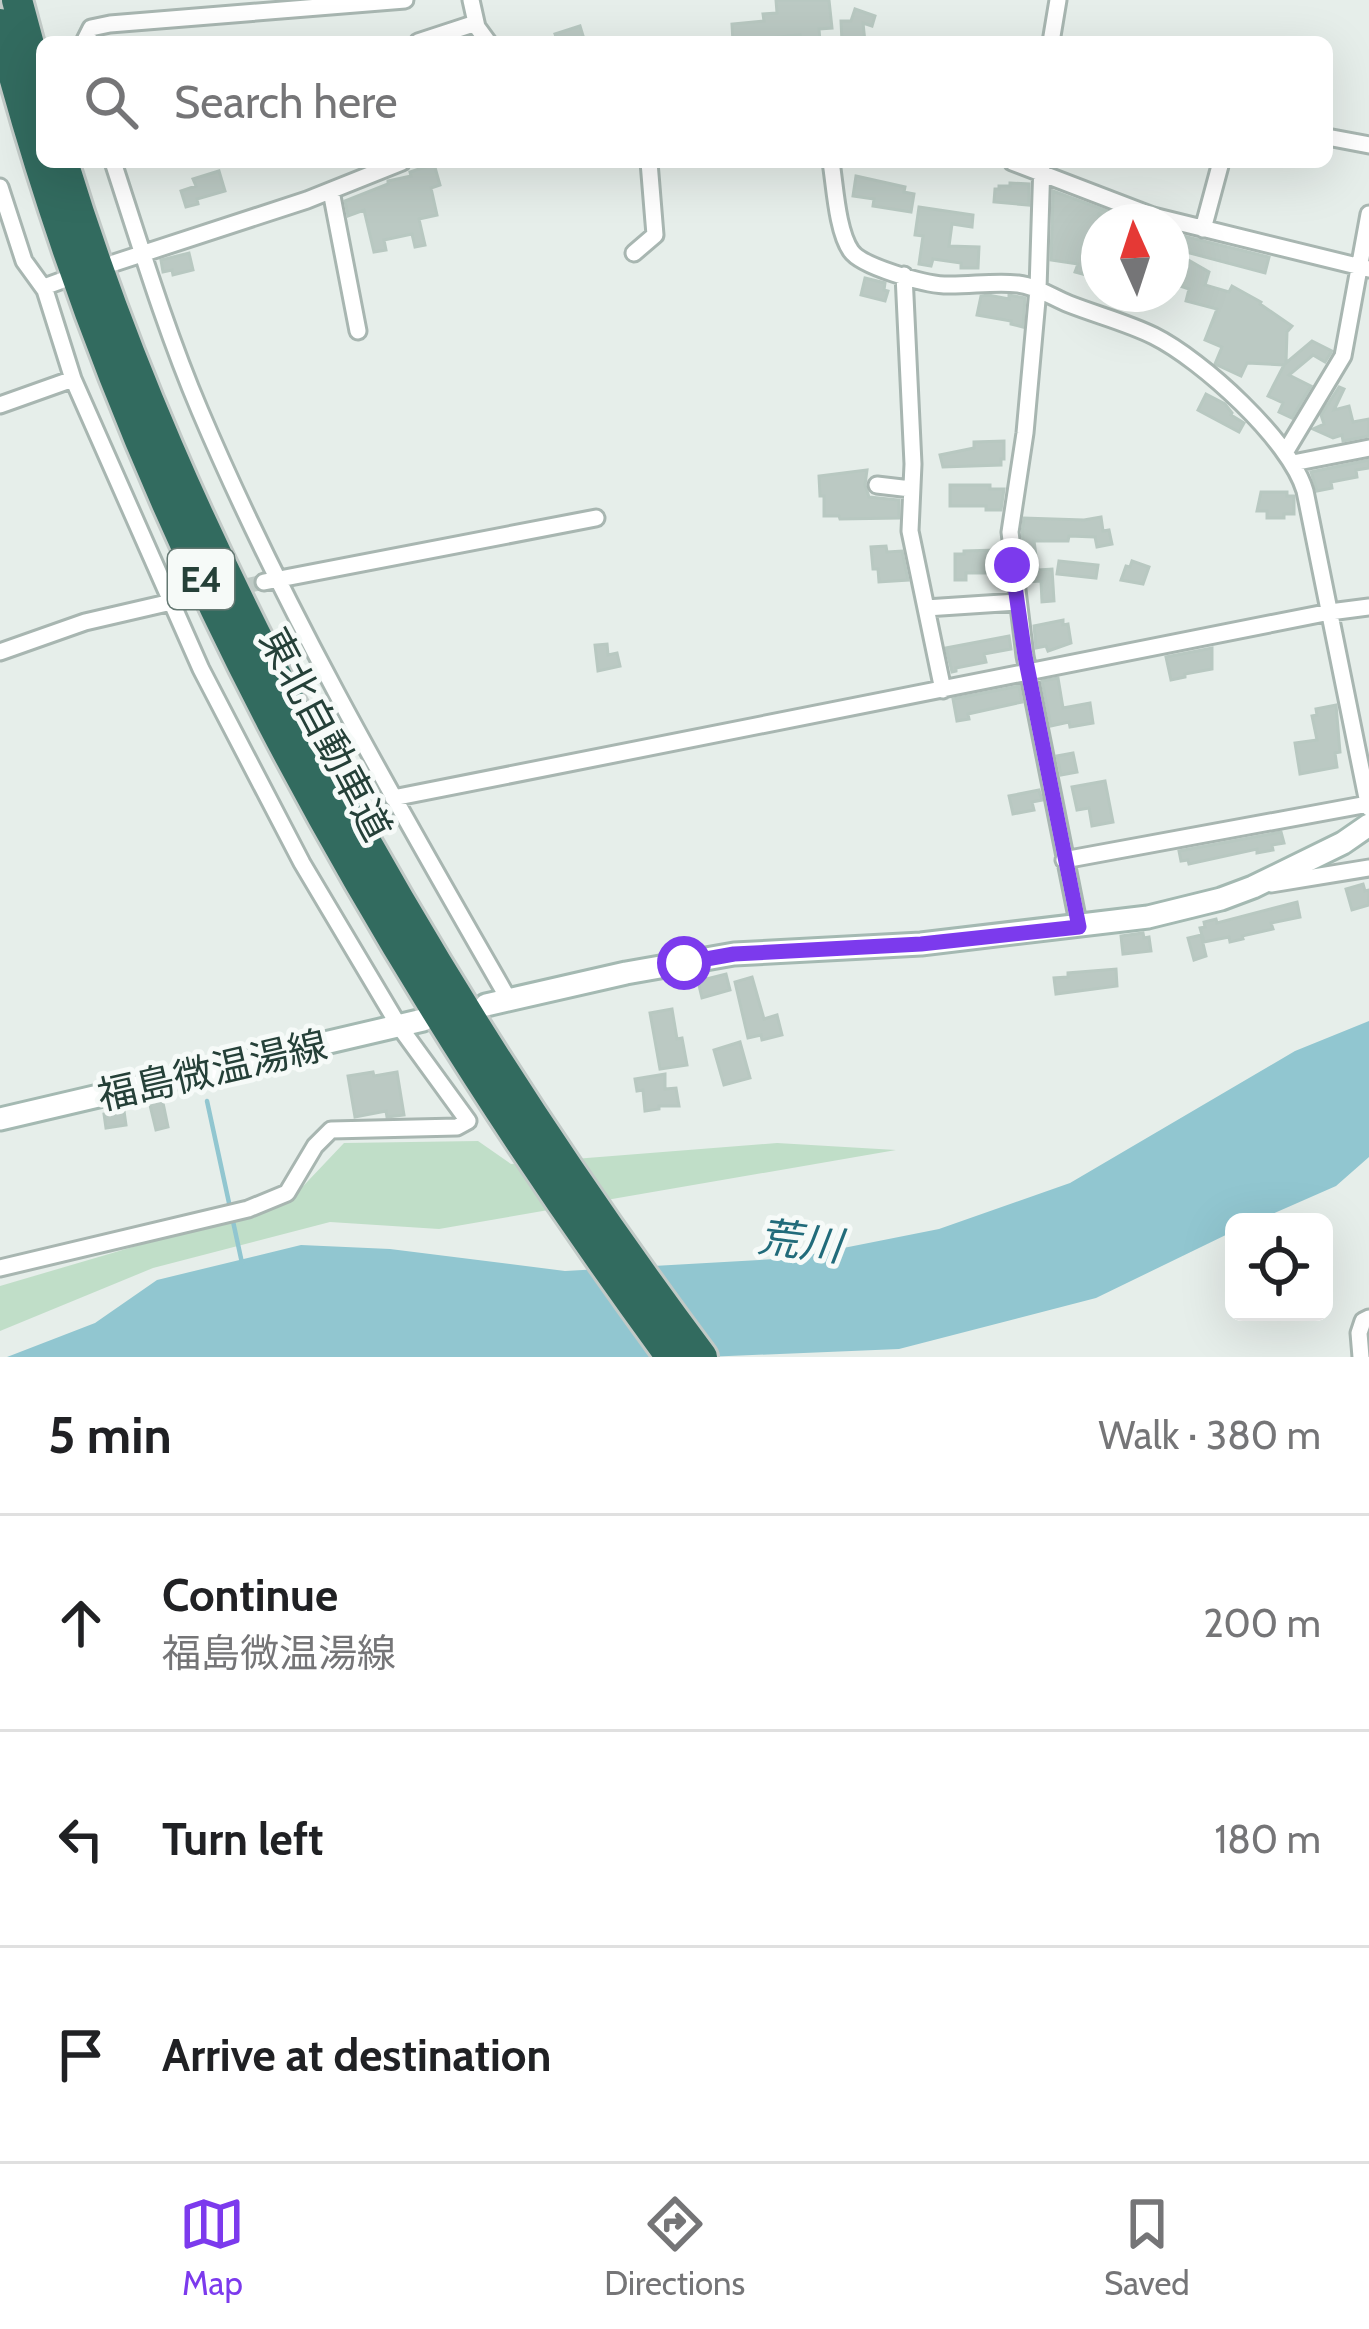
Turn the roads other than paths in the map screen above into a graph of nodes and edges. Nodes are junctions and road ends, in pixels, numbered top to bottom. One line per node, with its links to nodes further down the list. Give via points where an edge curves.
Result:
1 (17, 0): 11 (highway)
2 (404, 0): 7 (street, via 110,24)
3 (471, 0): 5 (street)
4 (1058, 0): 10 (street)
5 (476, 22): 8 (street); 9 (street)
6 (0, 24): 14 (highway, 東北自動車道 / E4)
7 (87, 36)
8 (435, 36)
9 (484, 36)
10 (1052, 36)
11 (36, 71)
12 (1333, 138): 13 (street)
13 (1369, 145)
14 (36, 148)
15 (42, 168): 64 (highway, 東北自動車道 / E4, via 90,315 181,537 325,821)
16 (65, 168): 64 (highway, 東北自動車道 / E4, via 111,307 211,547)
17 (114, 168): 28 (street)
18 (388, 168): 25 (street)
19 (649, 168): 29 (street, via 655,235)
20 (832, 168): 32 (street, via 852,253)
21 (1042, 168): 35 (street)
22 (1044, 168): 27 (street, via 1153,216)
23 (1219, 168): 27 (street)
24 (0, 187): 34 (street, via 24,261)
25 (331, 191): 28 (street); 36 (street)
26 (1369, 214): 31 (street)
27 (1204, 229): 31 (street)
28 (143, 254): 30 (street); 44 (street)
29 (634, 254)
30 (114, 263)
31 (1364, 268): 40 (street, via 1343,356)
32 (904, 275): 35 (street, via 940,285); 42 (street)
33 (63, 280): 34 (street)
34 (44, 287): 37 (street)
35 (1038, 289): 40 (street, via 1184,354); 46 (street, via 1011,519)
36 (358, 331)
37 (73, 379): 38 (street); 45 (street)
38 (0, 406)
39 (1369, 448): 40 (street)
40 (1289, 457): 49 (street, via 1305,490)
41 (877, 485): 42 (street)
42 (911, 489): 48 (street, via 910,531)
43 (596, 518): 44 (street)
44 (270, 580): 53 (street)
45 (175, 601): 50 (street); 63 (street, via 302,863)
46 (1017, 602): 48 (street); 51 (street)
47 (1369, 607): 49 (street)
48 (926, 608): 52 (street)
49 (1330, 612): 51 (street); 54 (street)
50 (0, 652)
51 (1028, 673): 52 (street); 56 (street)
52 (943, 690): 53 (street)
53 (393, 798): 60 (street)
54 (1369, 806): 56 (street)
55 (1369, 825): 58 (main road)
56 (1064, 860): 59 (street)
57 (1369, 868): 58 (street)
58 (1253, 887): 59 (main road)
59 (1079, 927): 60 (main road, via 734,954)
60 (509, 1000): 61 (main road)
61 (486, 1005)
62 (423, 1020): 63 (main road, 福島微温湯線)
63 (399, 1026): 65 (main road, 福島微温湯線); 66 (street, via 468,1121 331,1130 287,1193)
64 (499, 1089): 68 (highway, 東北自動車道 / E4); 69 (highway, 東北自動車道 / E4, via 565,1166)
65 (0, 1119)
66 (0, 1268)
67 (1369, 1318): 70 (street, via 1359,1333)
68 (670, 1357)
69 (702, 1357)
70 (1361, 1357)

